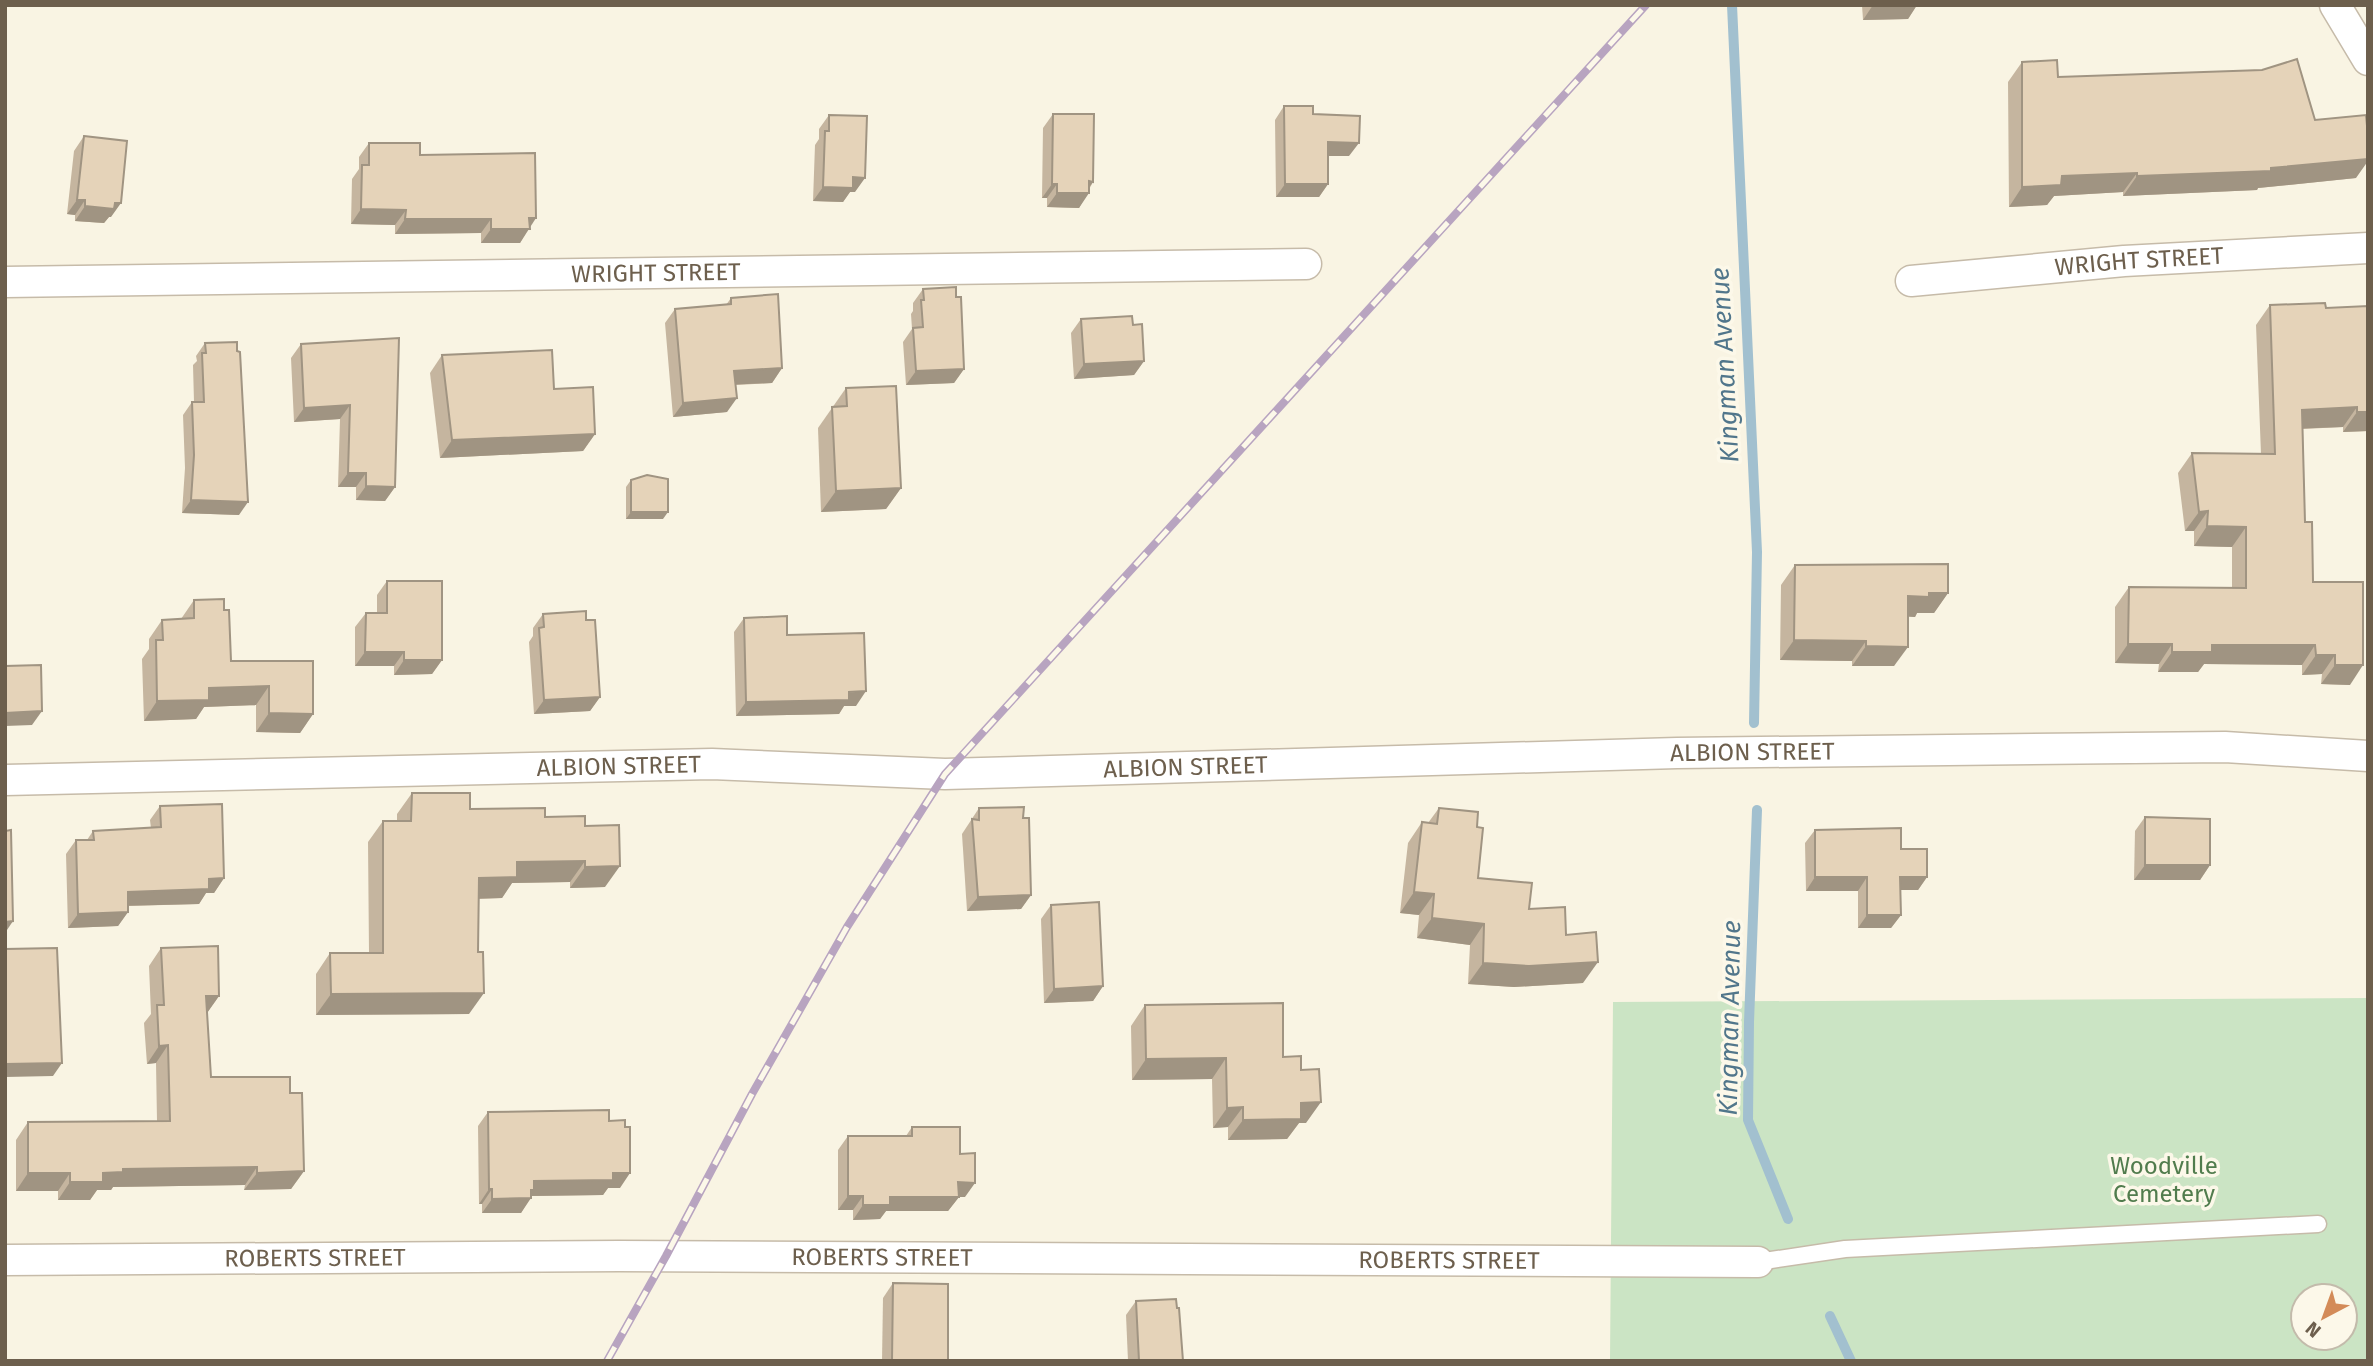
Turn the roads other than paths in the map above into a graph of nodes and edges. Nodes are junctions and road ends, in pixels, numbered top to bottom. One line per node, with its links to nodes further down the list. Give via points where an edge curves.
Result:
1 (2335, 5): 2 (street)
2 (2368, 61)
3 (2368, 248): 5 (street, WRIGHT STREET, via 2143,260)
4 (1306, 264): 6 (street, WRIGHT STREET)
5 (1911, 281)
6 (5, 282)
7 (2368, 756): 8 (street, ALBION STREET, via 2225,747 1677,753 945,774 712,764)
8 (5, 780)
9 (2318, 1224): 11 (lane, via 1845,1249)
10 (5, 1260): 11 (street, ROBERTS STREET, via 619,1256)
11 (1758, 1262)

